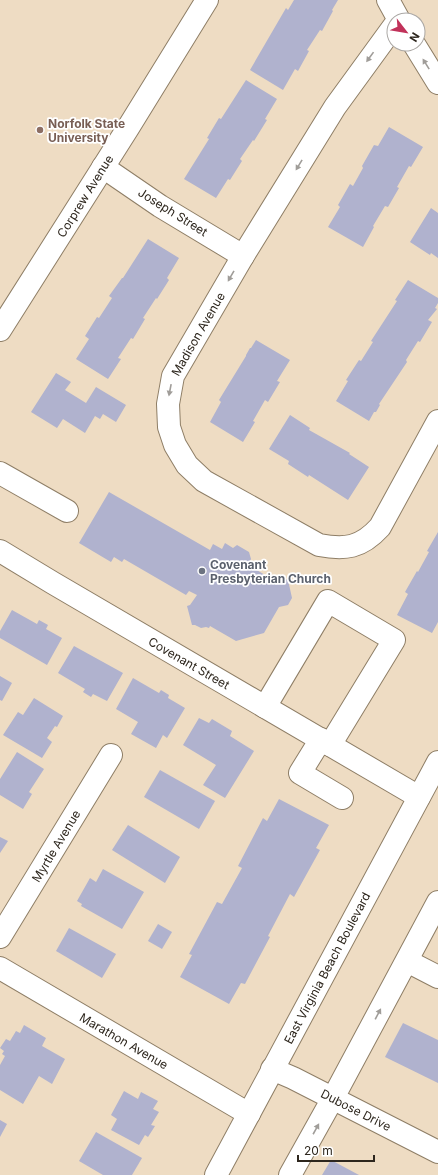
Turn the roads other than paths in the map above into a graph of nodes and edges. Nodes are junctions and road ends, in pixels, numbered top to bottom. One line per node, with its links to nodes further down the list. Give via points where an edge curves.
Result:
1 (207, 0): 7 (street, Corprew Avenue)
2 (388, 0): 3 (street)
3 (395, 12)
4 (386, 37): 8 (street, Madison Avenue, one-way to 8, via 335,107)
5 (419, 52): 6 (street, one-way to 5)
6 (438, 83)
7 (103, 167): 8 (street, Joseph Street, via 160,206); 9 (street, Corprew Avenue)
8 (243, 256): 10 (street, Madison Avenue, one-way to 10, via 173,376 168,404 169,427 175,445 187,465 204,481 319,545 336,548 354,546 372,536 380,528)
9 (0, 330)
10 (438, 421)
11 (0, 473): 12 (street)
12 (67, 511)
13 (0, 551): 14 (street, Covenant Street)
14 (265, 707): 15 (street, Covenant Street); 15 (street, via 328,601 394,640)
15 (325, 742): 18 (street, Covenant Street); 19 (street, via 300,774)
16 (111, 755): 21 (street, Myrtle Avenue)
17 (438, 762): 18 (street, East Virginia Beach Boulevard)
18 (419, 797): 25 (street, East Virginia Beach Boulevard)
19 (342, 798)
20 (438, 902): 22 (street)
21 (0, 937)
22 (406, 961): 24 (street); 26 (street, one-way to 22)
23 (0, 968): 27 (street, Marathon Avenue)
24 (438, 977)
25 (272, 1069): 26 (street, Dubose Drive); 27 (street, East Virginia Beach Boulevard)
26 (333, 1098): 28 (street, Dubose Drive); 30 (street, one-way to 26)
27 (248, 1114): 29 (street, East Virginia Beach Boulevard)
28 (438, 1152)
29 (216, 1175)
30 (290, 1175)

